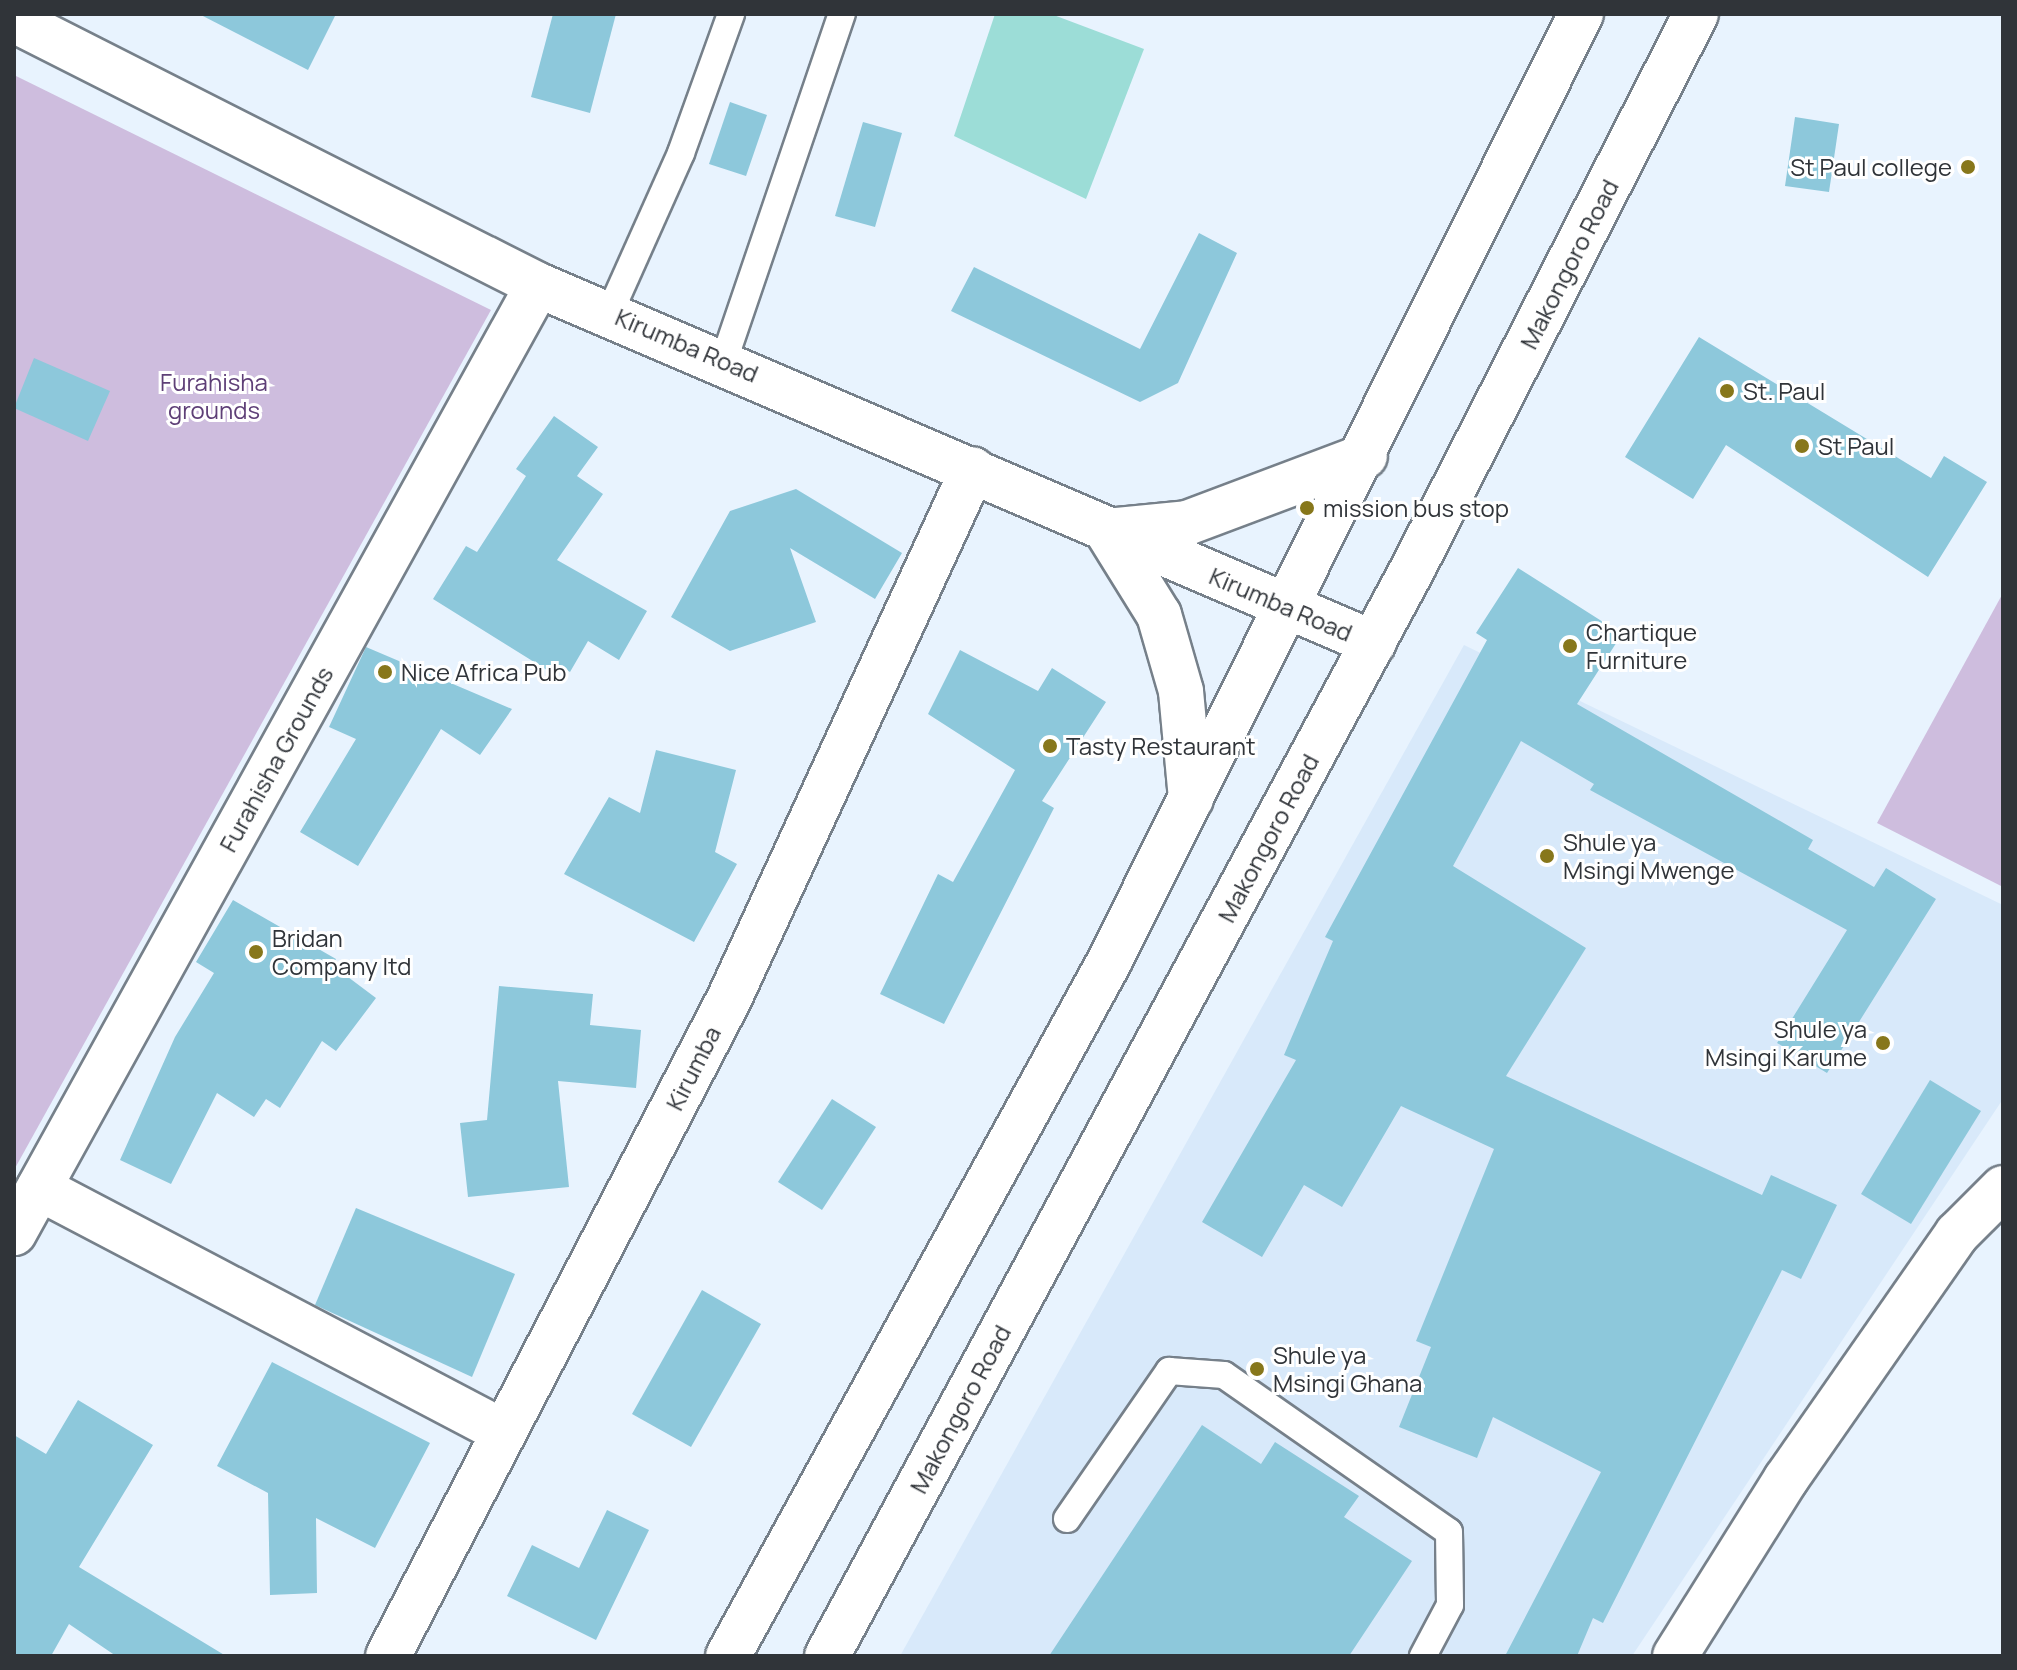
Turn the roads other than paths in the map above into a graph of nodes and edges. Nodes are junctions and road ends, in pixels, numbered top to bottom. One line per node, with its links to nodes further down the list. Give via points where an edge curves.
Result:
1 (731, 14): 7 (lane, via 681,153)
2 (842, 14): 8 (lane)
3 (1581, 14): 9 (main road)
4 (1696, 14): 13 (main road, Makongoro Road)
5 (14, 20): 6 (main road, Kirumba Road)
6 (538, 285): 7 (main road, Kirumba Road); 15 (main road, Furahisha Grounds)
7 (610, 312): 8 (main road, Kirumba Road)
8 (724, 360): 10 (main road, Kirumba Road)
9 (1365, 456): 11 (main road, via 1187,523); 12 (main road)
10 (973, 469): 11 (main road, Kirumba Road); 18 (main road, Kirumba, via 729,999)
11 (1107, 531): 12 (main road, Kirumba Road); 14 (main road, via 1159,615 1181,691)
12 (1291, 607): 13 (main road, Kirumba Road); 14 (main road)
13 (1373, 643): 22 (main road, Makongoro Road)
14 (1191, 799): 21 (main road)
15 (39, 1188): 17 (main road, Furahisha Grounds); 18 (main road)
16 (2003, 1188): 24 (main road, via 1957,1234 1786,1479)
17 (14, 1233)
18 (504, 1432): 20 (main road, Kirumba)
19 (1067, 1519): 23 (lane, via 1169,1371 1224,1375 1449,1532 1450,1605)
20 (388, 1656)
21 (728, 1656)
22 (827, 1656)
23 (1423, 1656)
24 (1675, 1656)

